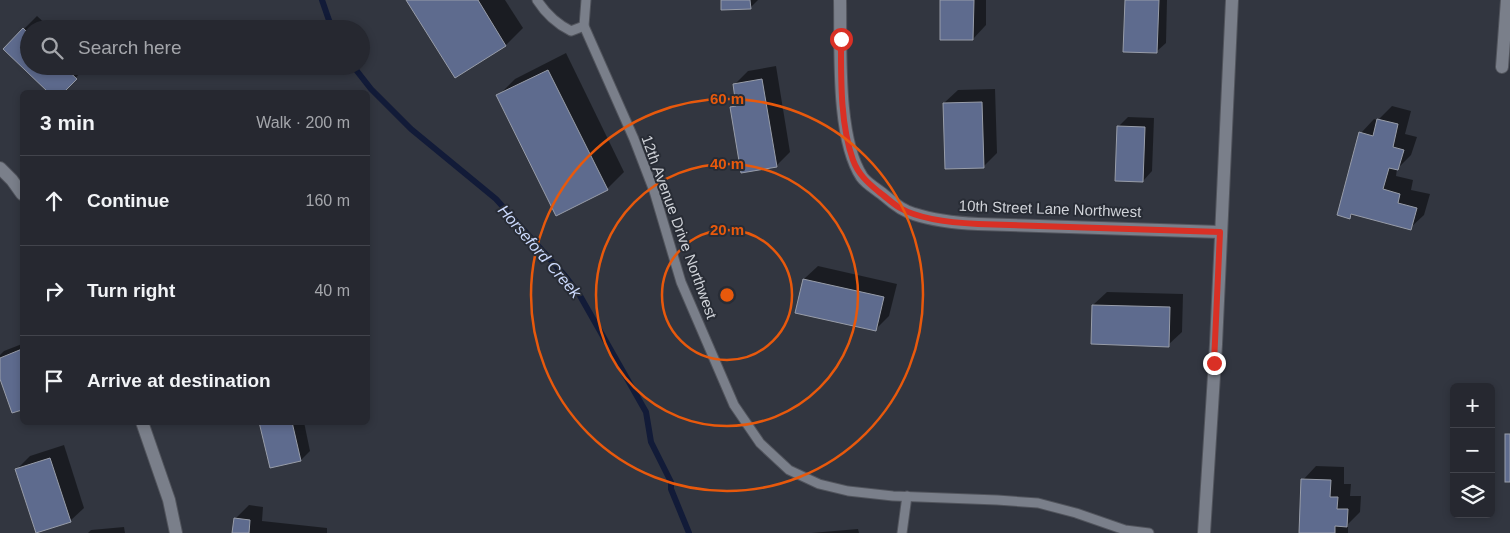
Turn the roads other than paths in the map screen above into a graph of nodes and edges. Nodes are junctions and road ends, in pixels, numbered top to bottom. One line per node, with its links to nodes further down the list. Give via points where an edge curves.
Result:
1 (537, 0): 6 (lane, via 558,24 571,31)
2 (586, 0): 6 (lane)
3 (840, 0): 10 (street, 10th Street Lane Northwest, via 846,137 853,161 863,178 900,208 955,223)
4 (1232, 0): 10 (street)
5 (1507, 0): 7 (street)
6 (584, 26): 12 (lane, 12th Avenue Drive Northwest, via 654,191 681,282 734,405 744,420 760,443 789,470 819,484 848,491)
7 (1502, 67)
8 (0, 168): 9 (street)
9 (20, 191)
10 (1220, 232): 16 (street)
11 (143, 425): 13 (street, via 169,500)
12 (908, 496): 14 (lane); 15 (lane, 12th Avenue Drive Northwest, via 1038,503 1125,530)
13 (176, 533)
14 (902, 533)
15 (1149, 533)
16 (1204, 533)

